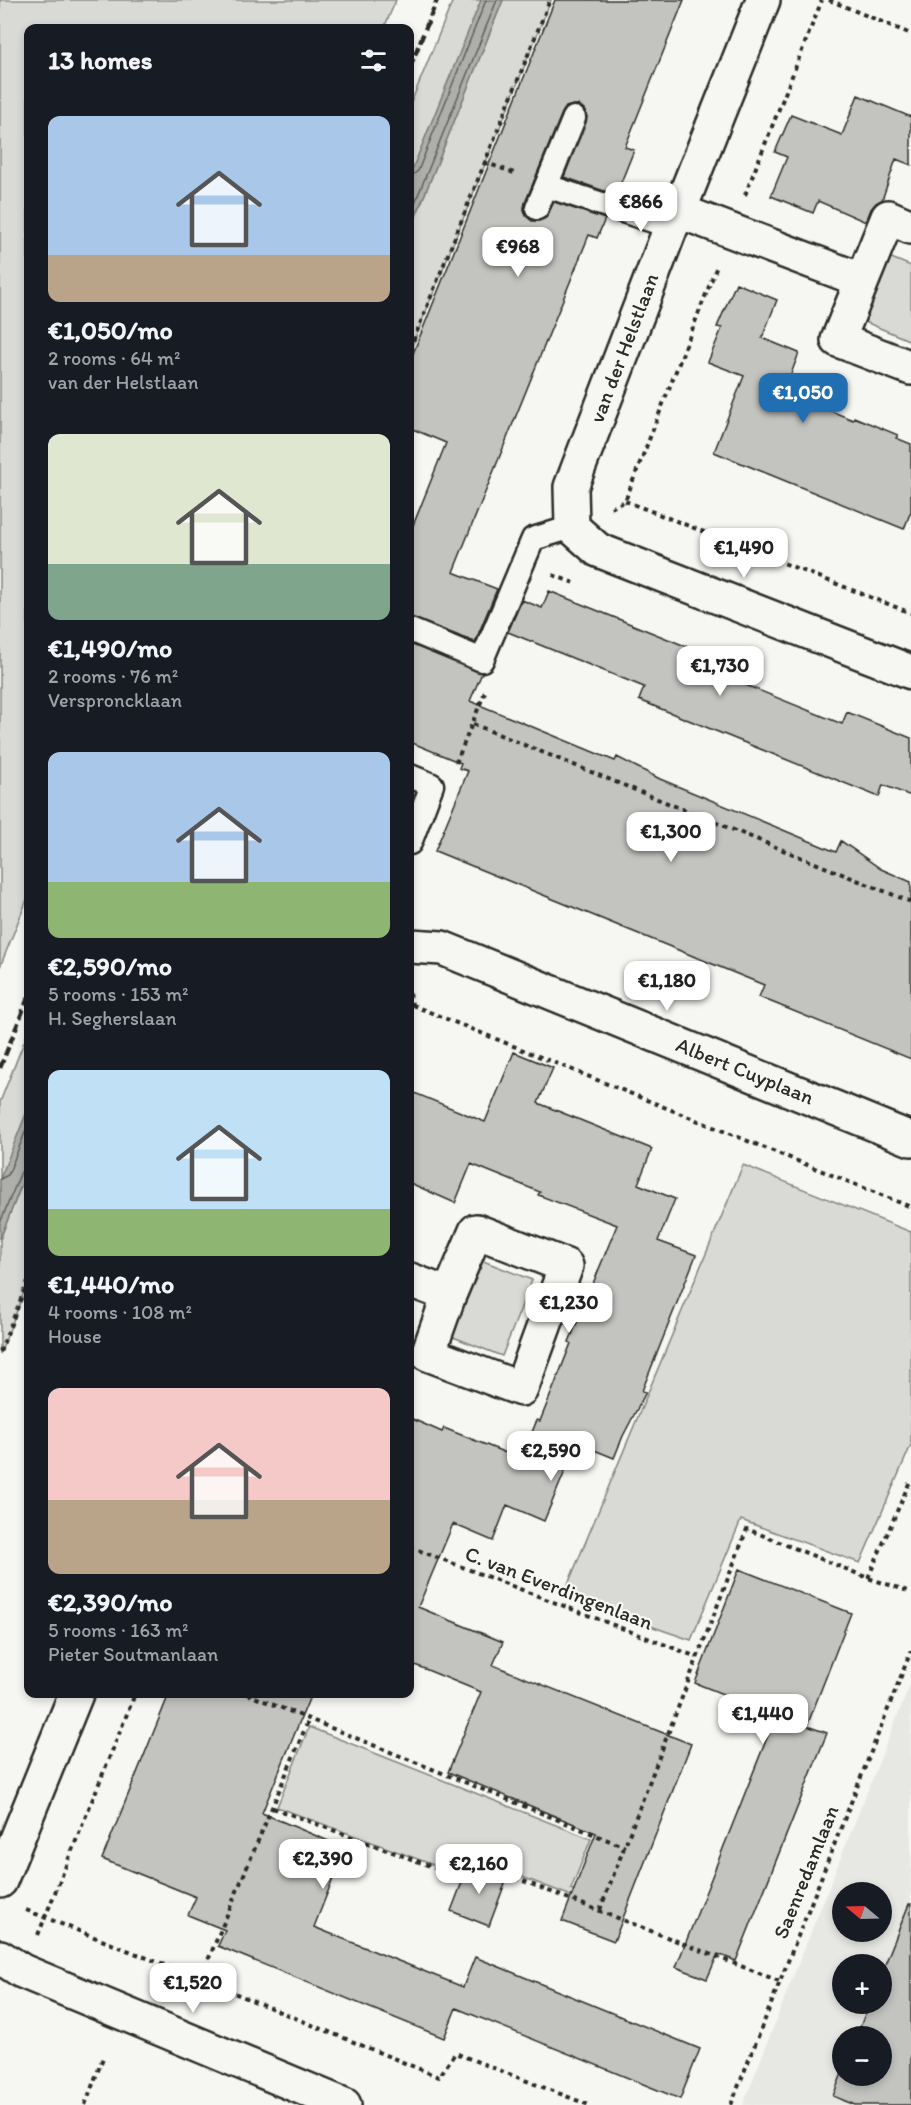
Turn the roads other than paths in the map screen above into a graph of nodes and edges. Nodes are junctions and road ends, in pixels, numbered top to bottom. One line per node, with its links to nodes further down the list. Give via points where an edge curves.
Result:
1 (763, 0): 5 (street, van der Helstlaan)
2 (574, 118): 3 (lane)
3 (547, 186): 4 (lane); 5 (lane)
4 (537, 207)
5 (675, 219): 7 (street, via 731,230); 9 (street, van der Helstlaan, via 571,487)
6 (911, 227): 7 (street, via 888,217)
7 (861, 280): 8 (street, via 838,340)
8 (911, 368)
9 (572, 527): 10 (lane, via 533,539 482,660); 11 (street, via 598,550)
10 (414, 632)
11 (911, 672)
12 (414, 778): 13 (lane, via 432,785)
13 (414, 832)
14 (414, 946): 15 (street, Albert Cuyplaan, via 442,948)
15 (911, 1139)
16 (414, 1282): 17 (street)
17 (449, 1295): 17 (street, via 428,1354 522,1389 566,1266 476,1231)
18 (74, 1698): 19 (street)
19 (0, 1881)
20 (11, 1964): 21 (street)
21 (344, 2105)

